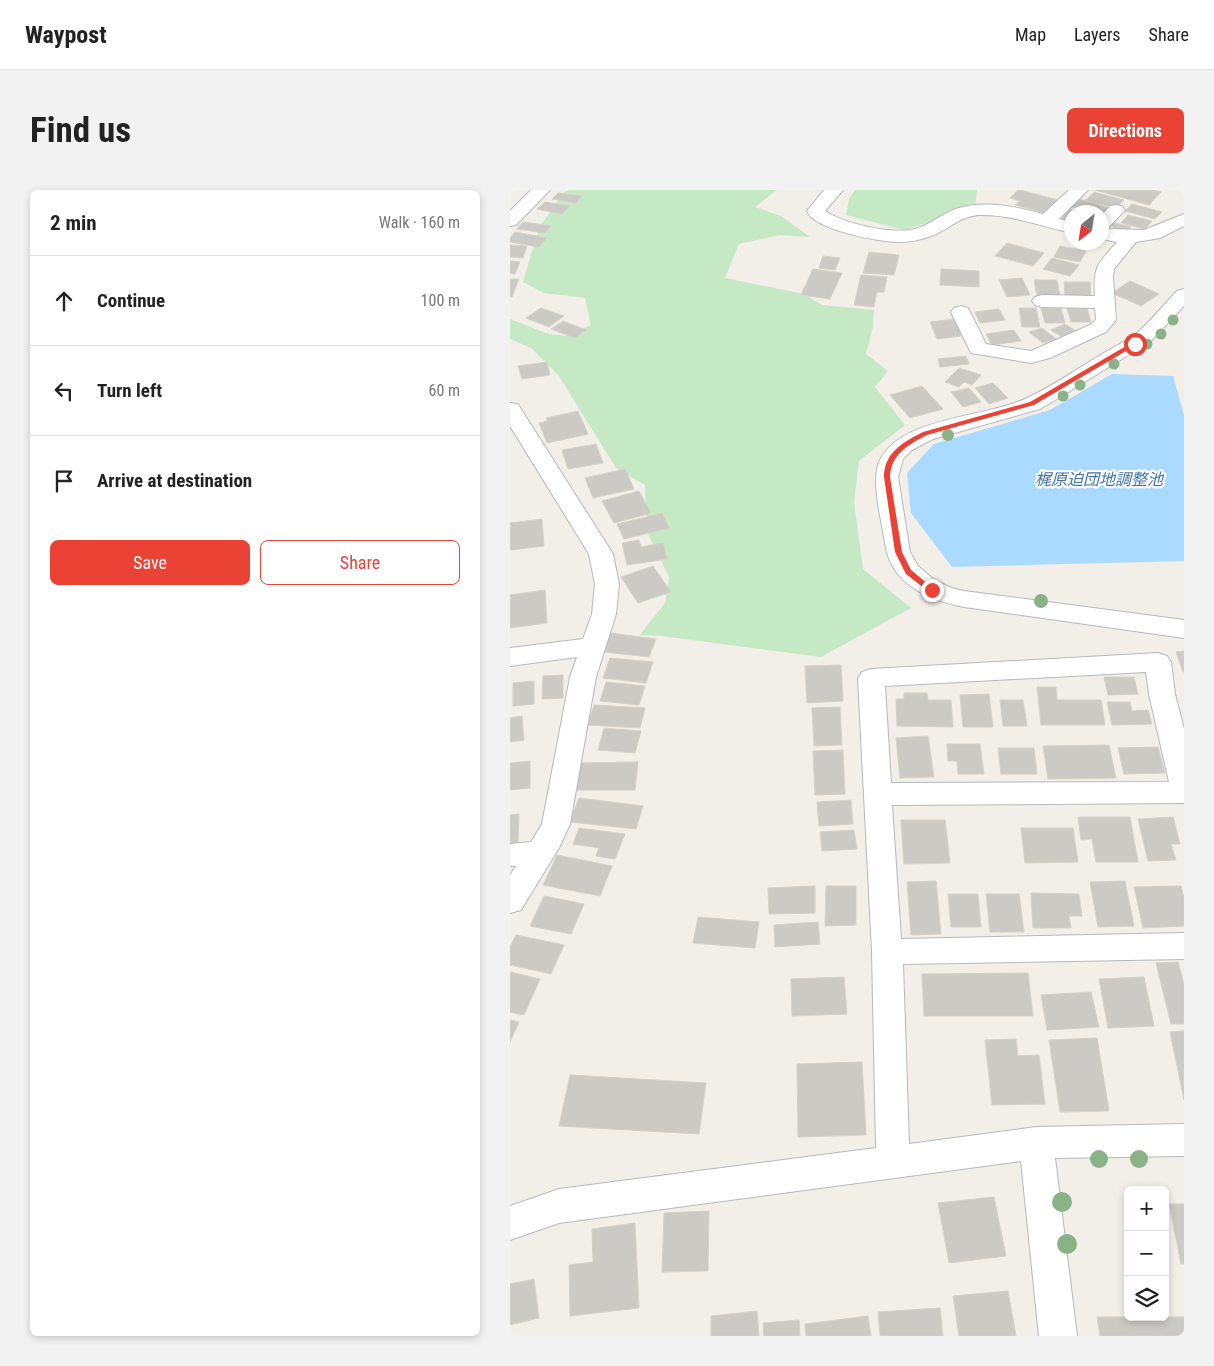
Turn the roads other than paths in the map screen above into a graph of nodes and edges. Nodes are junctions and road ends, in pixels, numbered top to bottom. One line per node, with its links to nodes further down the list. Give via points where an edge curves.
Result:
1 (541, 190): 7 (street)
2 (834, 190): 8 (street, via 816,211 818,214 826,220 886,235 921,234 961,212 984,210)
3 (1079, 190): 8 (street)
4 (1116, 210): 5 (street)
5 (1109, 218)
6 (1184, 219): 11 (street, via 1154,234)
7 (510, 221)
8 (1046, 222): 9 (street)
9 (1064, 226)
10 (1109, 235): 11 (street)
11 (1130, 238): 14 (street, via 1105,268)
12 (1184, 295): 17 (street, via 1144,337 1055,392 1032,404 910,441 890,458 887,477 898,552 908,572 932,590 964,599)
13 (1042, 301): 14 (street)
14 (1104, 302): 15 (street, via 1106,320 1099,328 1031,357 978,349)
15 (961, 312)
16 (510, 409): 18 (street, via 601,554 607,584 604,614)
17 (1184, 629)
18 (594, 646): 19 (street); 23 (street, via 583,677 556,824)
19 (510, 657)
20 (1184, 784): 22 (street, via 1162,694 1158,662 871,678)
21 (1184, 792): 22 (street)
22 (877, 794): 27 (street)
23 (539, 852): 24 (street); 25 (street)
24 (510, 855)
25 (510, 901)
26 (1184, 946): 27 (street)
27 (886, 952): 30 (street)
28 (1184, 1140): 29 (street)
29 (1036, 1143): 30 (street); 32 (street)
30 (893, 1161): 31 (street, via 559,1206)
31 (510, 1223)
32 (1058, 1336)

